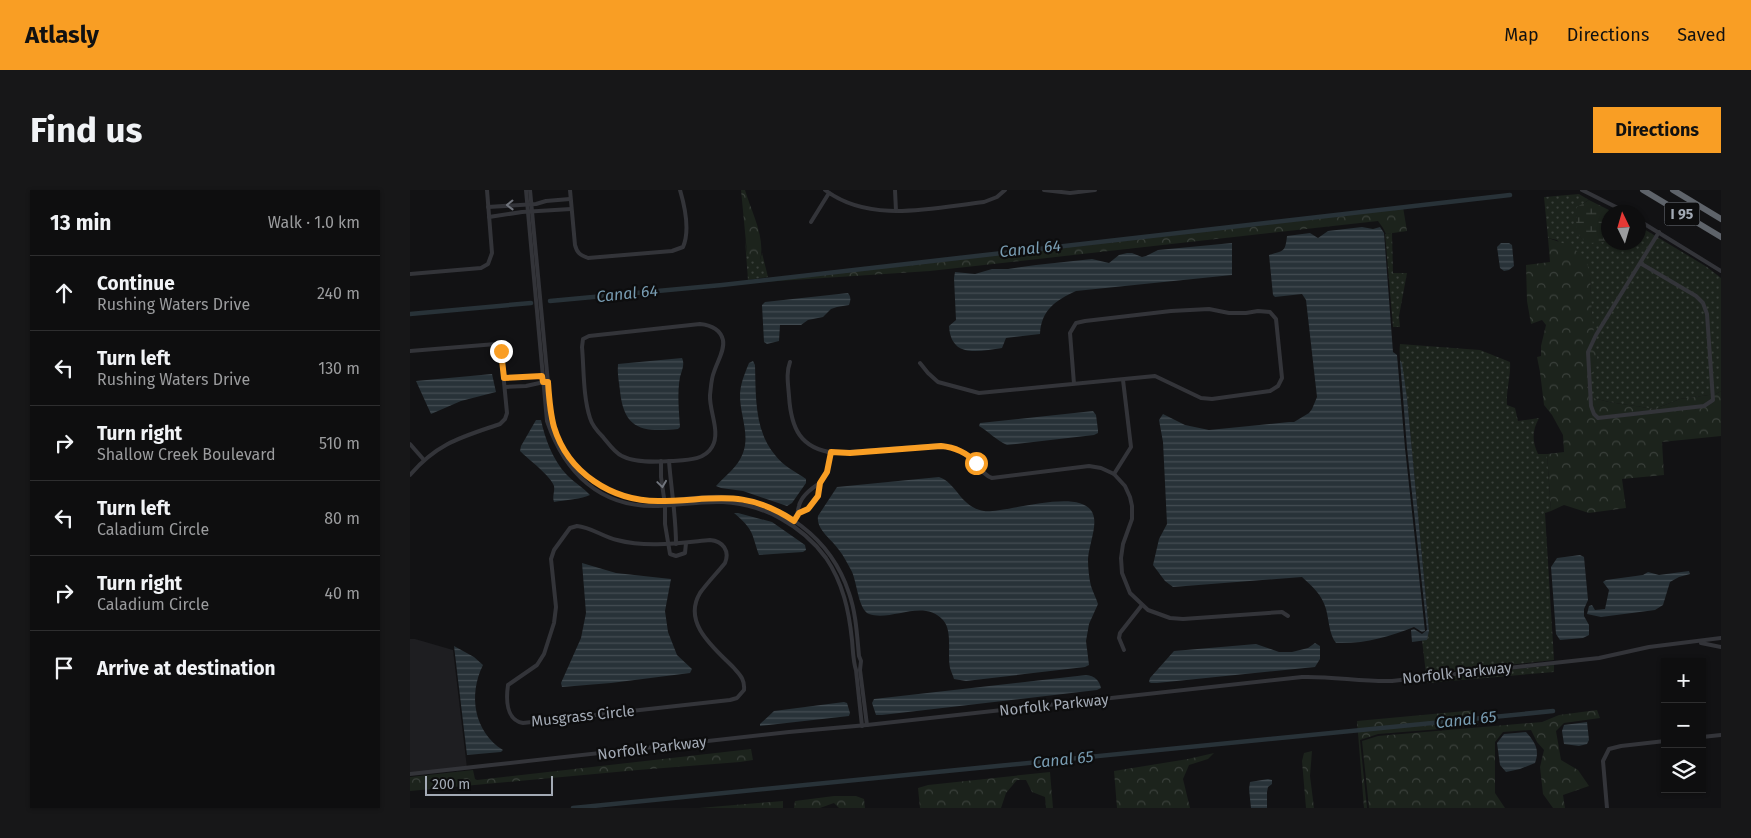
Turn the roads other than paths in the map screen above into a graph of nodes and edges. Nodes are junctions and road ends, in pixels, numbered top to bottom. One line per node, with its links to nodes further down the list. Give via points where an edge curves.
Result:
1 (487, 190): 17 (street)
2 (526, 190): 15 (street)
3 (530, 190): 15 (street)
4 (570, 190): 14 (street)
5 (680, 190): 18 (street, via 687,238 683,247 672,251 581,256 575,245)
6 (895, 190): 20 (street)
7 (1005, 190): 20 (street, via 984,202)
8 (1044, 190): 9 (street, via 1058,193)
9 (1094, 190)
10 (1582, 190): 16 (street)
11 (1643, 190): 26 (highway, I 95)
12 (1673, 190): 22 (highway, I 95)
13 (827, 191): 20 (street, via 845,202 868,209); 23 (street)
14 (570, 199): 15 (street); 18 (street)
15 (529, 205): 17 (street, one-way to 17); 19 (street)
16 (1612, 205)
17 (488, 206): 21 (street)
18 (571, 209): 19 (street)
19 (530, 211): 21 (street); 33 (street); 34 (street)
20 (896, 211)
21 (489, 217): 29 (street, via 492,253 488,264 481,268)
22 (1721, 219)
23 (811, 222)
24 (1646, 225): 25 (street)
25 (1659, 232): 27 (street); 28 (street)
26 (1721, 237)
27 (1640, 263): 27 (street, via 1588,352 1590,406 1598,418 1704,406 1713,400 1707,314 1703,303)
28 (1721, 271)
29 (410, 274)
30 (410, 351): 35 (street, via 496,344 501,351)
31 (790, 362): 42 (street, via 786,371 790,416 795,428 816,448)
32 (920, 363): 39 (street, via 938,382 979,393)
33 (542, 376): 34 (street); 35 (street); 37 (street)
34 (548, 376): 38 (street)
35 (504, 378): 40 (street)
36 (1123, 380): 39 (street); 39 (street, via 1155,376 1201,398 1212,399 1270,391 1282,378 1276,320 1270,312 1229,313 1209,309 1085,321 1076,324 1070,333); 46 (street, via 1131,447)
37 (543, 382): 38 (street); 40 (street); 51 (street, via 547,421 553,439 580,478 593,489 628,503 645,506)
38 (548, 382): 51 (street, via 555,428 568,455 584,473 600,487 625,498)
39 (1074, 384)
40 (505, 387): 43 (street, via 507,413 500,424 443,445)
41 (410, 444): 43 (street)
42 (831, 452): 46 (street, via 941,446 971,457 982,472 992,478 1089,466); 48 (street, via 827,472)
43 (424, 460): 47 (street)
44 (669, 461): 45 (street); 45 (street, via 697,458 712,446 715,432 710,395 723,348 721,335 711,326 700,324 589,336 583,340 582,347 591,420 622,456); 50 (street)
45 (661, 462): 51 (street, one-way to 51)
46 (1114, 474): 58 (street, via 1125,486 1132,506 1132,518 1123,544 1122,573 1130,593)
47 (410, 476)
48 (820, 483): 49 (street); 52 (street)
49 (804, 497): 52 (street); 53 (street, via 799,504)
50 (672, 502): 51 (street); 54 (street, via 741,504); 56 (street)
51 (665, 503): 57 (street)
52 (813, 503): 53 (street)
53 (799, 513): 54 (street)
54 (792, 523): 64 (street, via 826,559 844,593); 64 (street, via 806,529 822,544 849,592 861,661)
55 (686, 543): 56 (street, Musgrass Circle); 57 (street, via 684,553 676,556 670,554); 57 (street, Musgrass Circle, via 716,541 724,545 727,558 697,601 696,622 705,639 742,677 742,694 730,700 533,722 513,719 509,714 508,685 526,674 544,654 555,615 551,559 570,528 584,526 617,540)
56 (676, 544): 57 (street, Musgrass Circle)
57 (668, 545)
58 (1142, 606): 59 (street, via 1154,614 1170,618 1282,612); 63 (street, via 1120,633)
59 (1288, 616)
60 (1721, 638): 61 (street, Norfolk Parkway)
61 (1698, 642): 62 (street, Norfolk Parkway); 64 (street, Norfolk Parkway, via 1649,647 1599,658 1392,681 1302,677)
62 (1721, 647)
63 (1124, 650)
64 (864, 726): 68 (street, Norfolk Parkway)
65 (1721, 735): 66 (street)
66 (1706, 737)
67 (1661, 741): 69 (street, via 1609,750 1603,761)
68 (410, 774)
69 (1607, 808)

